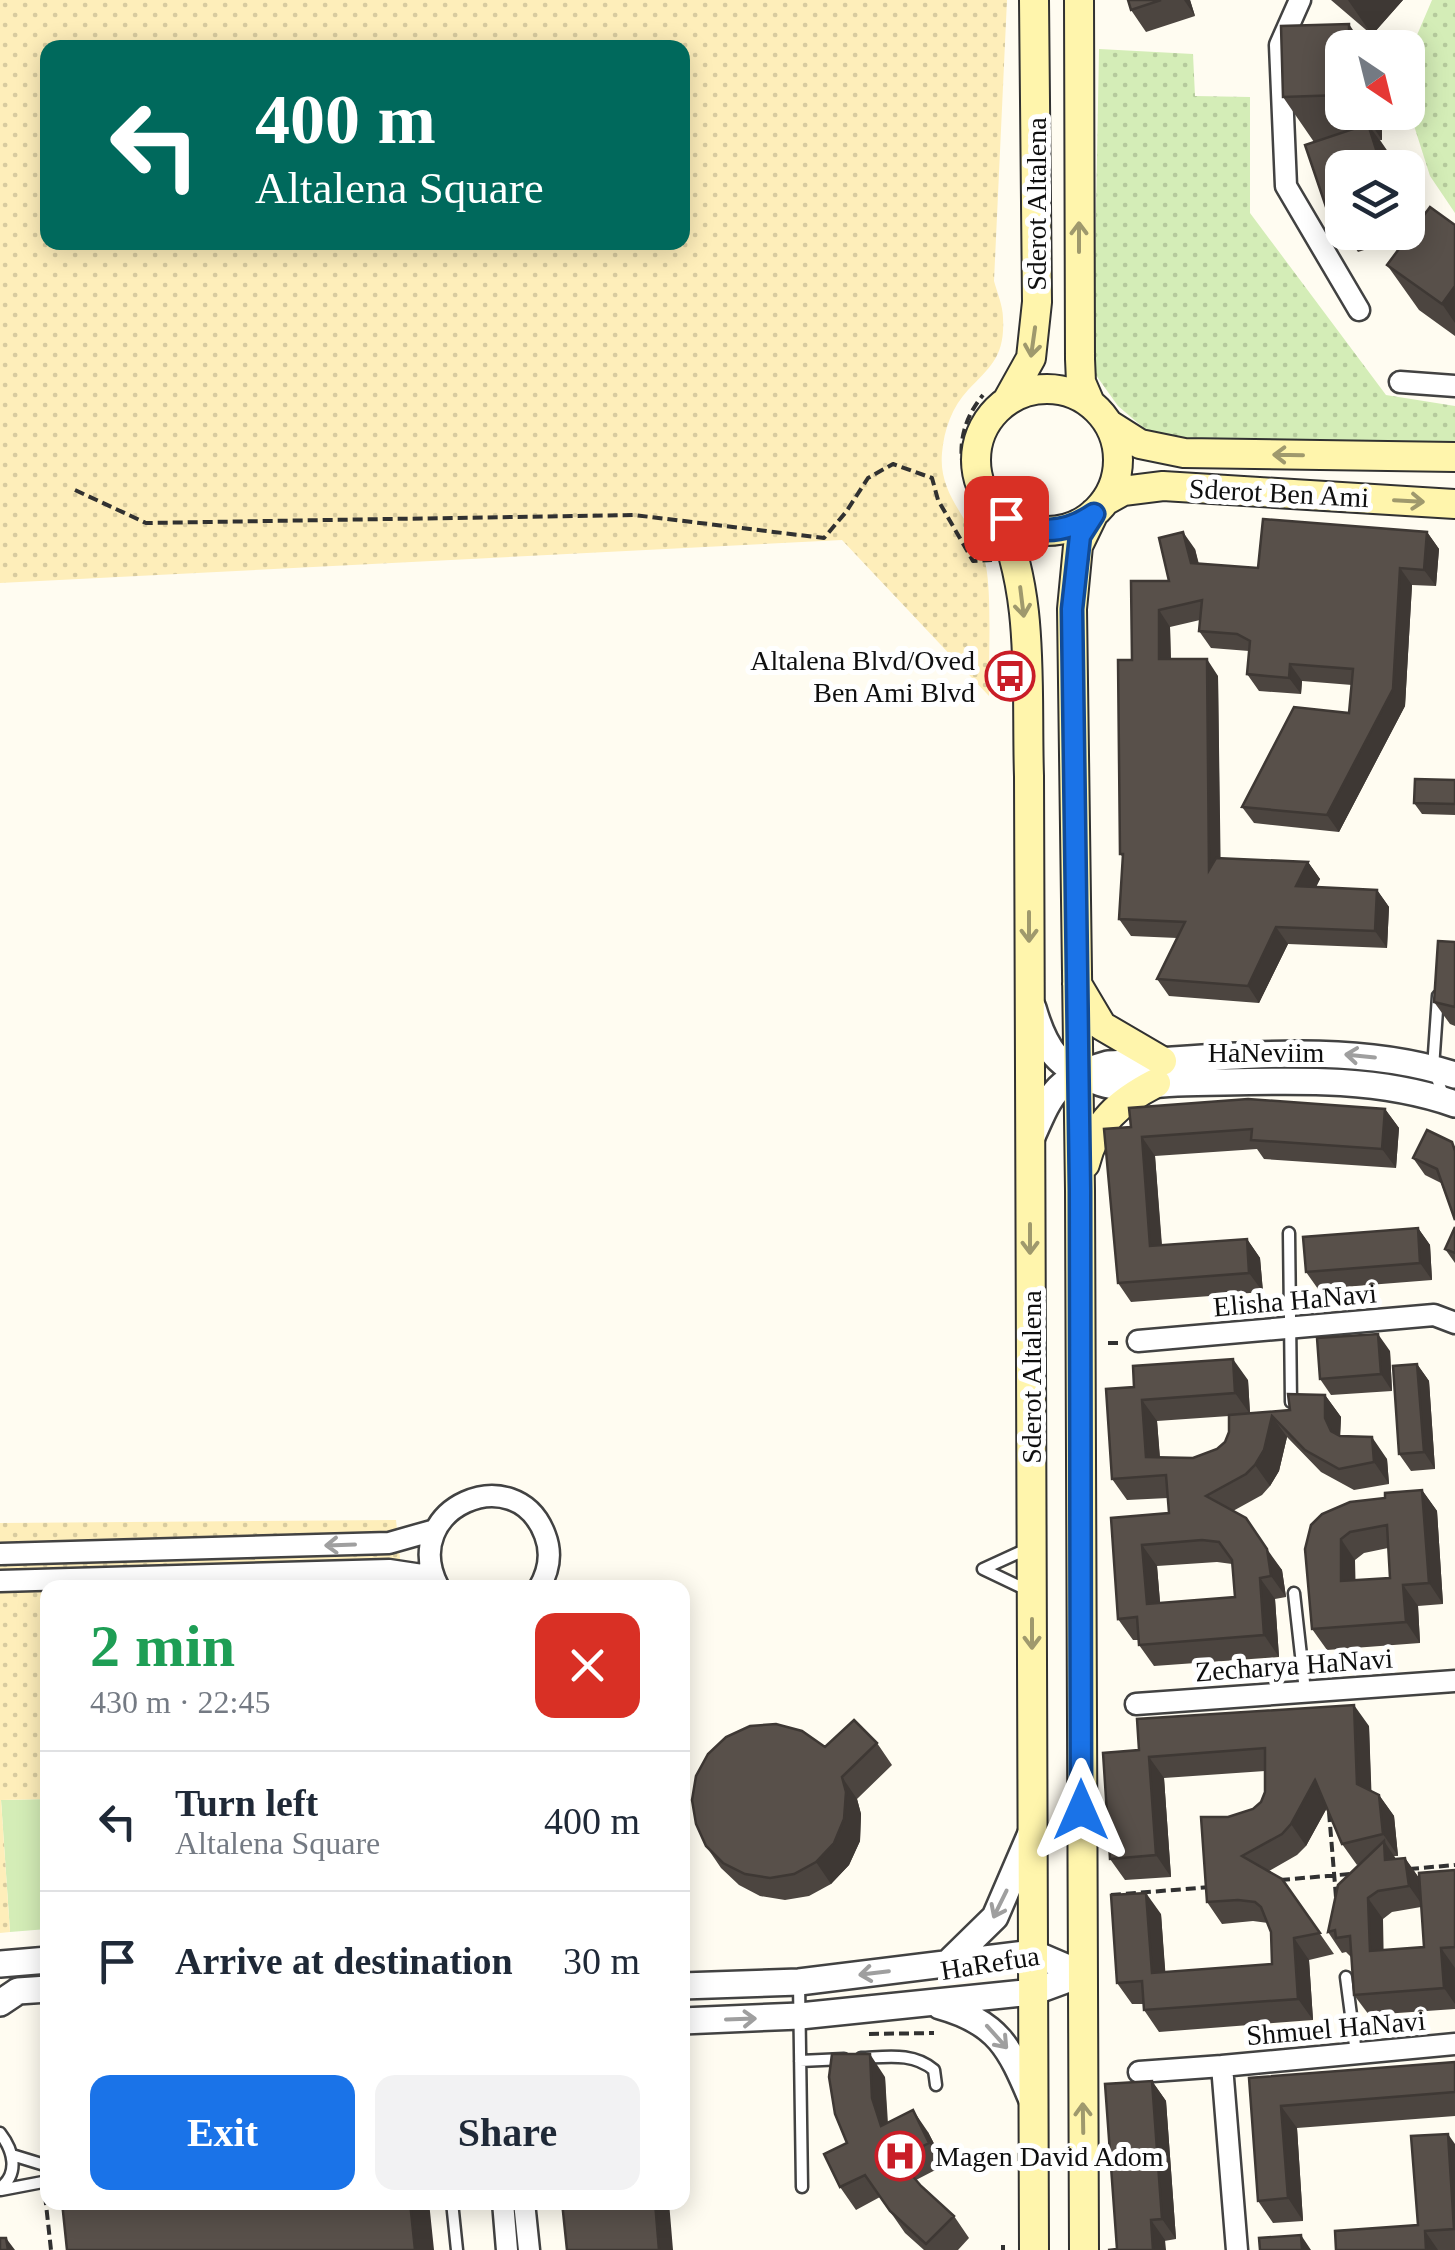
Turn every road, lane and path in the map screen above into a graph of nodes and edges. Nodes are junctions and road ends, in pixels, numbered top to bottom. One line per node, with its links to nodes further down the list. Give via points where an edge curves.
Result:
1 (1034, 0): 7 (main road, Sderot Altalena, one-way to 7, via 1037,302 1031,358)
2 (1079, 0): 8 (main road, Sderot Altalena, one-way to 2, via 1080,359)
3 (1300, 0): 4 (street, via 1280,45 1286,186)
4 (1359, 310)
5 (1400, 382): 6 (street)
6 (1455, 386)
7 (1008, 401): 8 (main road, via 1049,389); 14 (main road, via 988,421 976,460 981,486)
8 (1090, 403): 9 (main road)
9 (1110, 425): 10 (main road, Sderot Ben Ami, one-way to 9, via 1184,453 1140,444); 13 (main road, via 1118,464)
10 (1455, 457)
11 (76, 490): 15 (path, via 146,523 634,515 824,538 868,478 893,464 932,478 973,561)
12 (1455, 504): 13 (main road, Sderot Ben Ami, one-way to 12, via 1122,492 1163,486)
13 (1099, 507): 14 (main road, via 1070,527 1044,531 1018,525); 16 (main road, Sderot Altalena, via 1080,536 1072,609)
14 (996, 509): 15 (main road, Sderot Altalena)
15 (1016, 559): 18 (main road, Sderot Altalena, one-way to 18, via 1024,608)
16 (1075, 979): 19 (main road, via 1102,1026); 21 (main road, Sderot Altalena)
17 (1438, 990): 20 (lane)
18 (1030, 994): 21 (street, via 1049,1049); 23 (main road, Sderot Altalena)
19 (1159, 1072): 20 (street, HaNeviim, one-way to 19, via 1340,1054); 21 (street, HaNeviim, via 1107,1086); 22 (street, HaNeviim, via 1368,1084); 24 (main road, via 1104,1119)
20 (1444, 1072): 22 (lane, via 1439,1090)
21 (1077, 1073): 23 (street, via 1052,1092); 24 (main road, Sderot Altalena)
22 (1451, 1102)
23 (1030, 1141): 31 (main road, Sderot Altalena, one-way to 31)
24 (1080, 1190): 56 (main road, Sderot Altalena)
25 (1289, 1232): 27 (lane)
26 (1455, 1323): 27 (street, Elisha HaNavi, via 1434,1315)
27 (1290, 1328): 28 (street, Elisha HaNavi); 29 (lane)
28 (1138, 1341)
29 (1291, 1402)
30 (436, 1530): 32 (street, one-way to 32, via 389,1543); 34 (street, via 430,1555); 35 (street, via 450,1510 472,1498 496,1496 519,1504 535,1516 548,1542)
31 (1032, 1546): 37 (main road, Sderot Altalena); 37 (lane, via 982,1569)
32 (0, 1554)
33 (431, 1580): 36 (street, via 389,1570)
34 (436, 1580)
35 (543, 1580)
36 (0, 1581)
37 (1032, 1592): 43 (main road, Sderot Altalena, one-way to 43)
38 (1294, 1593): 40 (lane)
39 (1455, 1681): 40 (street, Zecharya HaNavi)
40 (1305, 1692): 41 (street, Zecharya HaNavi)
41 (1136, 1704)
42 (1328, 1802): 47 (path)
43 (1032, 1831): 52 (main road, Sderot Altalena); 55 (street, one-way to 55, via 995,1917)
44 (1455, 1865): 45 (path)
45 (1403, 1870)
46 (1352, 1874): 47 (path)
47 (1334, 1876): 48 (path); 51 (path)
48 (1278, 1881)
49 (1222, 1886): 50 (path)
50 (1111, 1895)
51 (1337, 1910)
52 (1033, 1953): 55 (street, HaRefua); 56 (street, HaRefua); 61 (main road, Sderot Altalena)
53 (40, 1961): 54 (street)
54 (0, 1964)
55 (948, 1964): 58 (street, HaRefua, one-way to 58)
56 (1082, 1974): 61 (street, HaRefua); 90 (main road, Sderot Altalena, one-way to 56)
57 (1346, 1977): 69 (lane)
58 (799, 1982): 59 (street, HaRefua); 64 (lane)
59 (690, 1986)
60 (40, 1990): 63 (street, via 18,1992)
61 (1033, 1992): 62 (street, HaRefua); 74 (main road, Sderot Altalena)
62 (930, 2003): 64 (street, HaRefua); 74 (street, one-way to 74, via 962,2012 994,2032 1014,2056)
63 (0, 2004)
64 (800, 2016): 65 (street, HaRefua, one-way to 64); 70 (lane)
65 (690, 2021)
66 (934, 2033): 67 (path)
67 (862, 2034)
68 (1455, 2044): 69 (street, Shmuel HaNavi)
69 (1356, 2053): 71 (street, Shmuel HaNavi)
70 (800, 2060): 73 (lane, via 906,2056 934,2070); 79 (lane)
71 (1222, 2066): 72 (street, Shmuel HaNavi); 91 (street, Shmuel HaNavi)
72 (1139, 2072)
73 (936, 2084)
74 (1034, 2104): 89 (main road, Sderot Altalena)
75 (0, 2133): 76 (lane)
76 (12, 2156): 77 (lane); 80 (lane, via 10,2179)
77 (40, 2164)
78 (40, 2182): 80 (lane)
79 (802, 2187)
80 (0, 2189)
81 (48, 2210): 85 (path)
82 (453, 2210): 86 (lane)
83 (504, 2210): 87 (street)
84 (525, 2210): 88 (street)
85 (51, 2250)
86 (456, 2250)
87 (508, 2250)
88 (530, 2250)
89 (1034, 2250)
90 (1084, 2250)
91 (1237, 2250)

